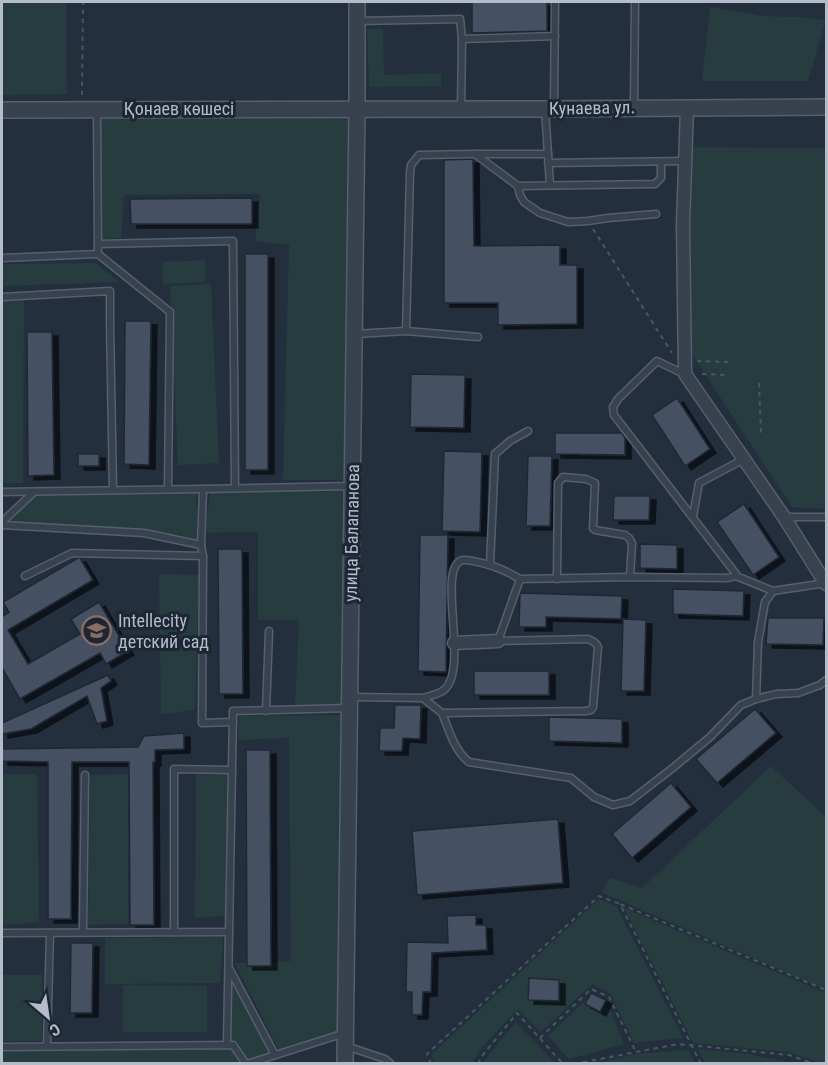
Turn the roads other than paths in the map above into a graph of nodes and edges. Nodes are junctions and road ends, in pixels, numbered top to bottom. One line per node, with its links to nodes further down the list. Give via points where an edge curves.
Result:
1 (357, 2): 4 (street, улица Балапанова)
2 (555, 2): 5 (lane)
3 (634, 2): 8 (lane)
4 (357, 21): 6 (lane, via 460,19); 11 (street, улица Балапанова)
5 (555, 36): 6 (lane); 13 (lane)
6 (462, 39): 12 (lane)
7 (826, 107): 9 (street, Кунаева ул.)
8 (634, 108): 9 (street, Кунаева ул.); 13 (street, Кунаева ул.)
9 (687, 108): 17 (street)
10 (89, 109): 11 (street, Қонаев көшесі); 14 (street, Қонаев көшесі); 23 (lane)
11 (357, 109): 12 (street, Кунаева ул.); 28 (street, улица Балапанова)
12 (461, 109): 13 (street, Кунаева ул.)
13 (550, 109): 16 (lane)
14 (2, 110)
15 (475, 154): 16 (lane); 21 (lane); 27 (lane, via 419,155 411,165)
16 (548, 154): 19 (lane)
17 (685, 161): 18 (lane); 30 (street)
18 (661, 162): 19 (lane); 20 (lane, via 661,178 655,184)
19 (548, 163): 20 (lane)
20 (550, 185): 21 (lane)
21 (518, 186): 22 (lane, via 524,201 540,213 568,222)
22 (656, 214)
23 (98, 244): 24 (lane); 34 (lane, via 232,241)
24 (98, 254): 25 (lane); 35 (lane, via 170,312)
25 (2, 258)
26 (2, 297): 37 (lane, via 110,291)
27 (406, 331): 28 (lane); 29 (lane)
28 (354, 334): 33 (street, улица Балапанова)
29 (478, 338)
30 (685, 367): 32 (street); 40 (lane, via 657,360 613,407 614,415)
31 (528, 431): 46 (lane, via 495,454)
32 (744, 459): 40 (lane, via 699,483); 41 (street)
33 (353, 486): 34 (lane); 60 (street, улица Балапанова)
34 (235, 488): 36 (lane)
35 (168, 489): 36 (lane); 37 (lane)
36 (203, 489): 44 (lane)
37 (114, 490): 39 (lane)
38 (2, 492): 39 (lane)
39 (34, 492): 43 (lane)
40 (693, 516): 48 (lane)
41 (784, 517): 42 (lane); 52 (street)
42 (826, 517)
43 (2, 523): 44 (lane, via 144,533)
44 (201, 545): 45 (lane)
45 (202, 556): 47 (lane, via 72,553); 63 (lane, via 202,723)
46 (490, 565): 50 (lane); 56 (lane, via 464,560 453,568)
47 (25, 576)
48 (736, 576): 49 (lane); 53 (lane)
49 (630, 577): 51 (lane); 51 (lane, via 629,538 593,528 595,483 563,477 558,483)
50 (520, 579): 51 (lane); 55 (lane)
51 (557, 579)
52 (826, 583): 53 (lane)
53 (773, 591): 59 (lane, via 765,602 758,642)
54 (269, 632): 61 (lane)
55 (498, 641): 56 (street); 62 (lane, via 588,639 597,643 591,710)
56 (454, 643): 58 (lane, via 453,676 445,690)
57 (826, 680): 59 (lane, via 798,693)
58 (423, 698): 60 (lane); 62 (lane)
59 (756, 699): 62 (lane, via 741,705 710,737 630,801 613,805 594,797 572,778 469,762 461,756)
60 (350, 703): 61 (lane); 72 (street, улица Балапанова)
61 (266, 711): 63 (lane, via 233,711)
62 (442, 713)
63 (233, 722): 64 (lane)
64 (232, 770): 67 (lane, via 174,769); 68 (lane)
65 (85, 775): 66 (lane)
66 (83, 932): 67 (lane); 70 (lane)
67 (174, 932): 68 (lane)
68 (229, 932): 71 (lane)
69 (2, 933): 70 (lane)
70 (50, 933): 74 (lane)
71 (228, 968): 73 (lane); 76 (lane)
72 (345, 1039): 76 (lane); 78 (street, улица Балапанова); 79 (lane)
73 (227, 1045): 74 (lane); 77 (lane, via 234,1045)
74 (47, 1046): 75 (lane)
75 (2, 1047)
76 (275, 1055): 77 (lane)
77 (247, 1064)
78 (345, 1064)
79 (391, 1064)

